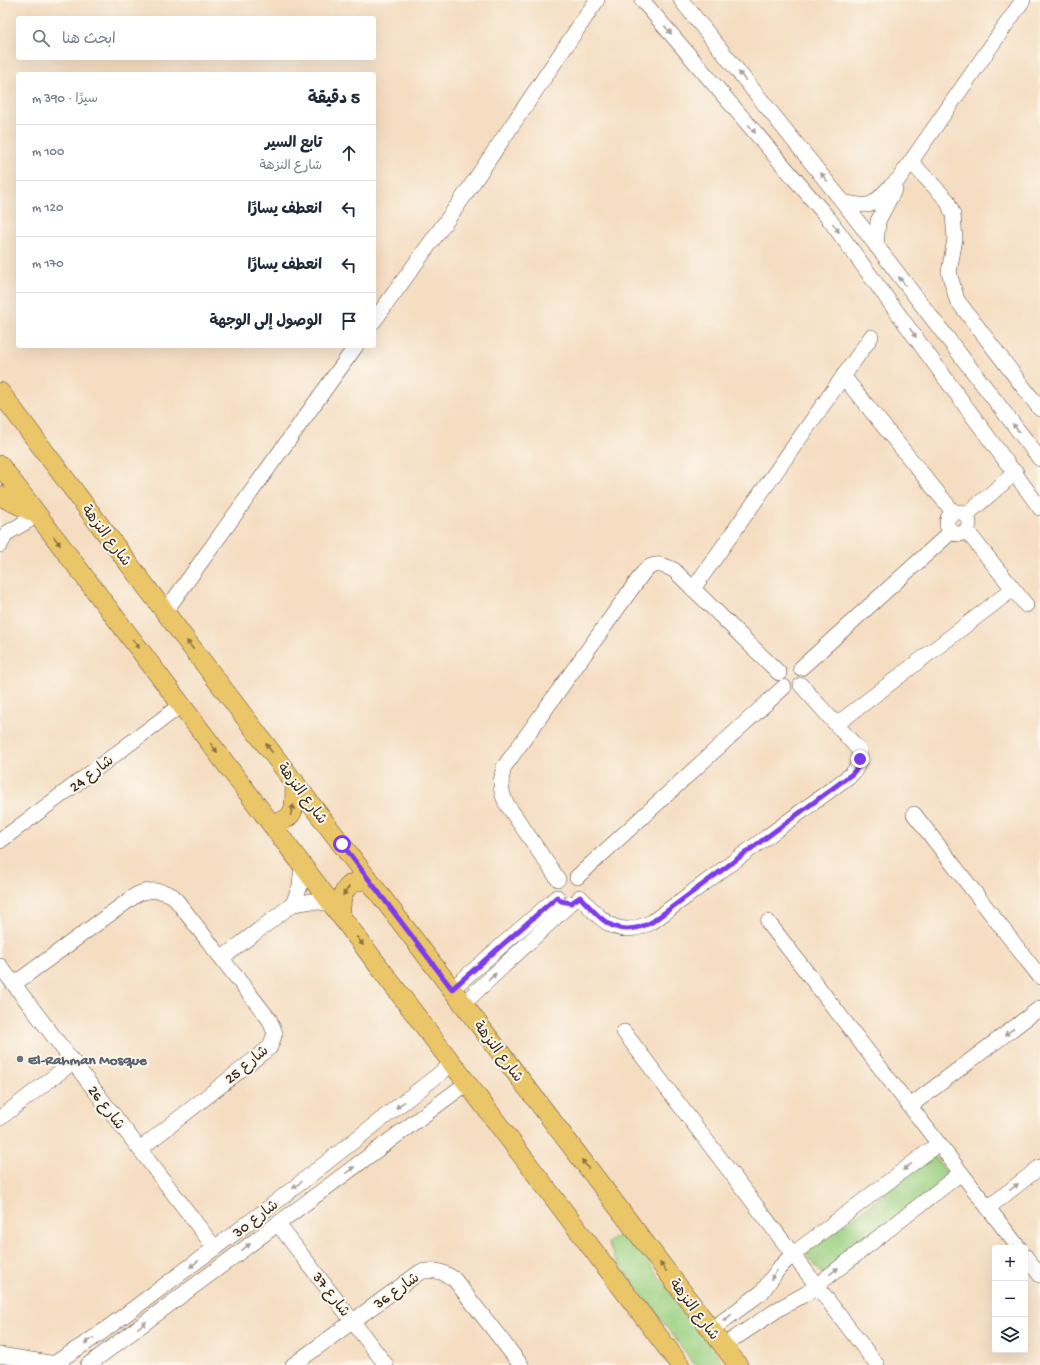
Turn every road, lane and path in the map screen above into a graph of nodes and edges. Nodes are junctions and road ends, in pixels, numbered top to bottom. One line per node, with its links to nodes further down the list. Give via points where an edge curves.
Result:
1 (597, 0): 9 (street, via 460,202)
2 (642, 0): 17 (street, one-way to 17, via 829,220)
3 (681, 0): 7 (street, one-way to 3)
4 (1023, 0): 5 (street)
5 (911, 162): 6 (street); 14 (street, via 947,200 951,210 955,238 949,268 957,300)
6 (898, 180): 7 (street, via 876,202 869,205); 8 (street, via 878,221)
7 (843, 202): 8 (street)
8 (876, 246): 15 (street, one-way to 8)
9 (376, 318)
10 (871, 337): 12 (street)
11 (355, 348): 26 (street)
12 (843, 376): 21 (street); 23 (street)
13 (0, 392): 26 (main road, شارع النزهة)
14 (1040, 409)
15 (1040, 459)
16 (0, 465): 20 (main road)
17 (1016, 472): 19 (street); 21 (street)
18 (0, 496): 20 (main road)
19 (1040, 508)
20 (38, 515): 22 (street, via 7,533); 30 (main road, one-way to 30)
21 (959, 522): 24 (street); 27 (street)
22 (0, 545)
23 (693, 589): 28 (street); 38 (street, via 674,570 662,564 650,566 645,570 504,767 500,783 501,794)
24 (1013, 589): 25 (street); 31 (street)
25 (1026, 605)
26 (165, 612): 32 (main road, شارع النزهة, one-way to 26)
27 (801, 668): 28 (street, via 793,664 781,669); 29 (street, via 804,677)
28 (782, 680): 29 (street, via 792,689); 37 (street)
29 (801, 685): 31 (street)
30 (181, 705): 34 (main road, one-way to 34); 35 (street, شارع 24)
31 (836, 724): 41 (street, via 859,750 859,763 852,774 652,922 641,928 616,928)
32 (294, 782): 34 (main road, one-way to 32, via 286,820 294,811); 39 (main road, شارع النزهة)
33 (914, 814): 47 (street)
34 (271, 824): 36 (main road)
35 (0, 841)
36 (302, 865): 42 (street, via 300,886); 43 (main road)
37 (577, 878): 38 (street, via 567,874); 41 (street, via 582,886)
38 (558, 879): 40 (street, via 554,888)
39 (369, 880): 43 (main road, one-way to 43, via 361,880 347,887); 49 (main road, شارع النزهة)
40 (557, 897): 41 (street, via 561,901); 49 (street)
41 (575, 900): 50 (street, one-way to 41)
42 (293, 904): 43 (street, via 313,901); 45 (street)
43 (336, 910): 54 (main road, one-way to 54)
44 (768, 922): 58 (street)
45 (222, 958): 48 (street, شارع 25, via 173,896 158,890 150,890 136,895); 61 (street, شارع 25, via 273,1025 275,1033 272,1043)
46 (0, 966): 48 (street, شارع 26)
47 (1040, 977)
48 (14, 984): 53 (street, شارع 26)
49 (452, 989): 50 (main road, شارع النزهة)
50 (463, 1004): 73 (main road, شارع النزهة, one-way to 50)
51 (1040, 1008): 58 (street, one-way to 58)
52 (624, 1032): 68 (street)
53 (73, 1062): 59 (street); 61 (street, شارع 26)
54 (452, 1064): 55 (main road); 56 (street, شارع 30)
55 (467, 1083): 57 (street, شارع 30); 81 (main road)
56 (422, 1088): 57 (street, via 431,1096); 67 (street, شارع 30, one-way to 67)
57 (436, 1106): 65 (street, شارع 30, one-way to 57)
58 (910, 1106): 60 (street)
59 (0, 1118)
60 (938, 1144): 63 (street); 68 (street, one-way to 68)
61 (140, 1149): 67 (street, شارع 26)
62 (1040, 1167): 64 (street, one-way to 62)
63 (961, 1173): 64 (street); 71 (street, one-way to 63)
64 (988, 1208): 66 (street)
65 (278, 1224): 72 (street, شارع 37); 77 (street, شارع 30, one-way to 65)
66 (1017, 1245)
67 (215, 1248): 76 (street, شارع 30, one-way to 76)
68 (793, 1254): 71 (street); 73 (street, one-way to 73, via 762,1292)
69 (1028, 1260): 70 (street)
70 (1040, 1275)
71 (816, 1285): 74 (street, via 802,1297 780,1308); 83 (street)
72 (352, 1321): 78 (street, شارع 36); 79 (street, شارع 37); 80 (street, شارع 36, via 420,1272 432,1269 444,1272 454,1279)
73 (711, 1330): 74 (main road, شارع النزهة)
74 (723, 1346): 82 (main road, شارع النزهة)
75 (0, 1355): 76 (street)
76 (57, 1365)
77 (88, 1365)
78 (293, 1365)
79 (386, 1365)
80 (521, 1365)
81 (680, 1365)
82 (738, 1365)
83 (877, 1365)

